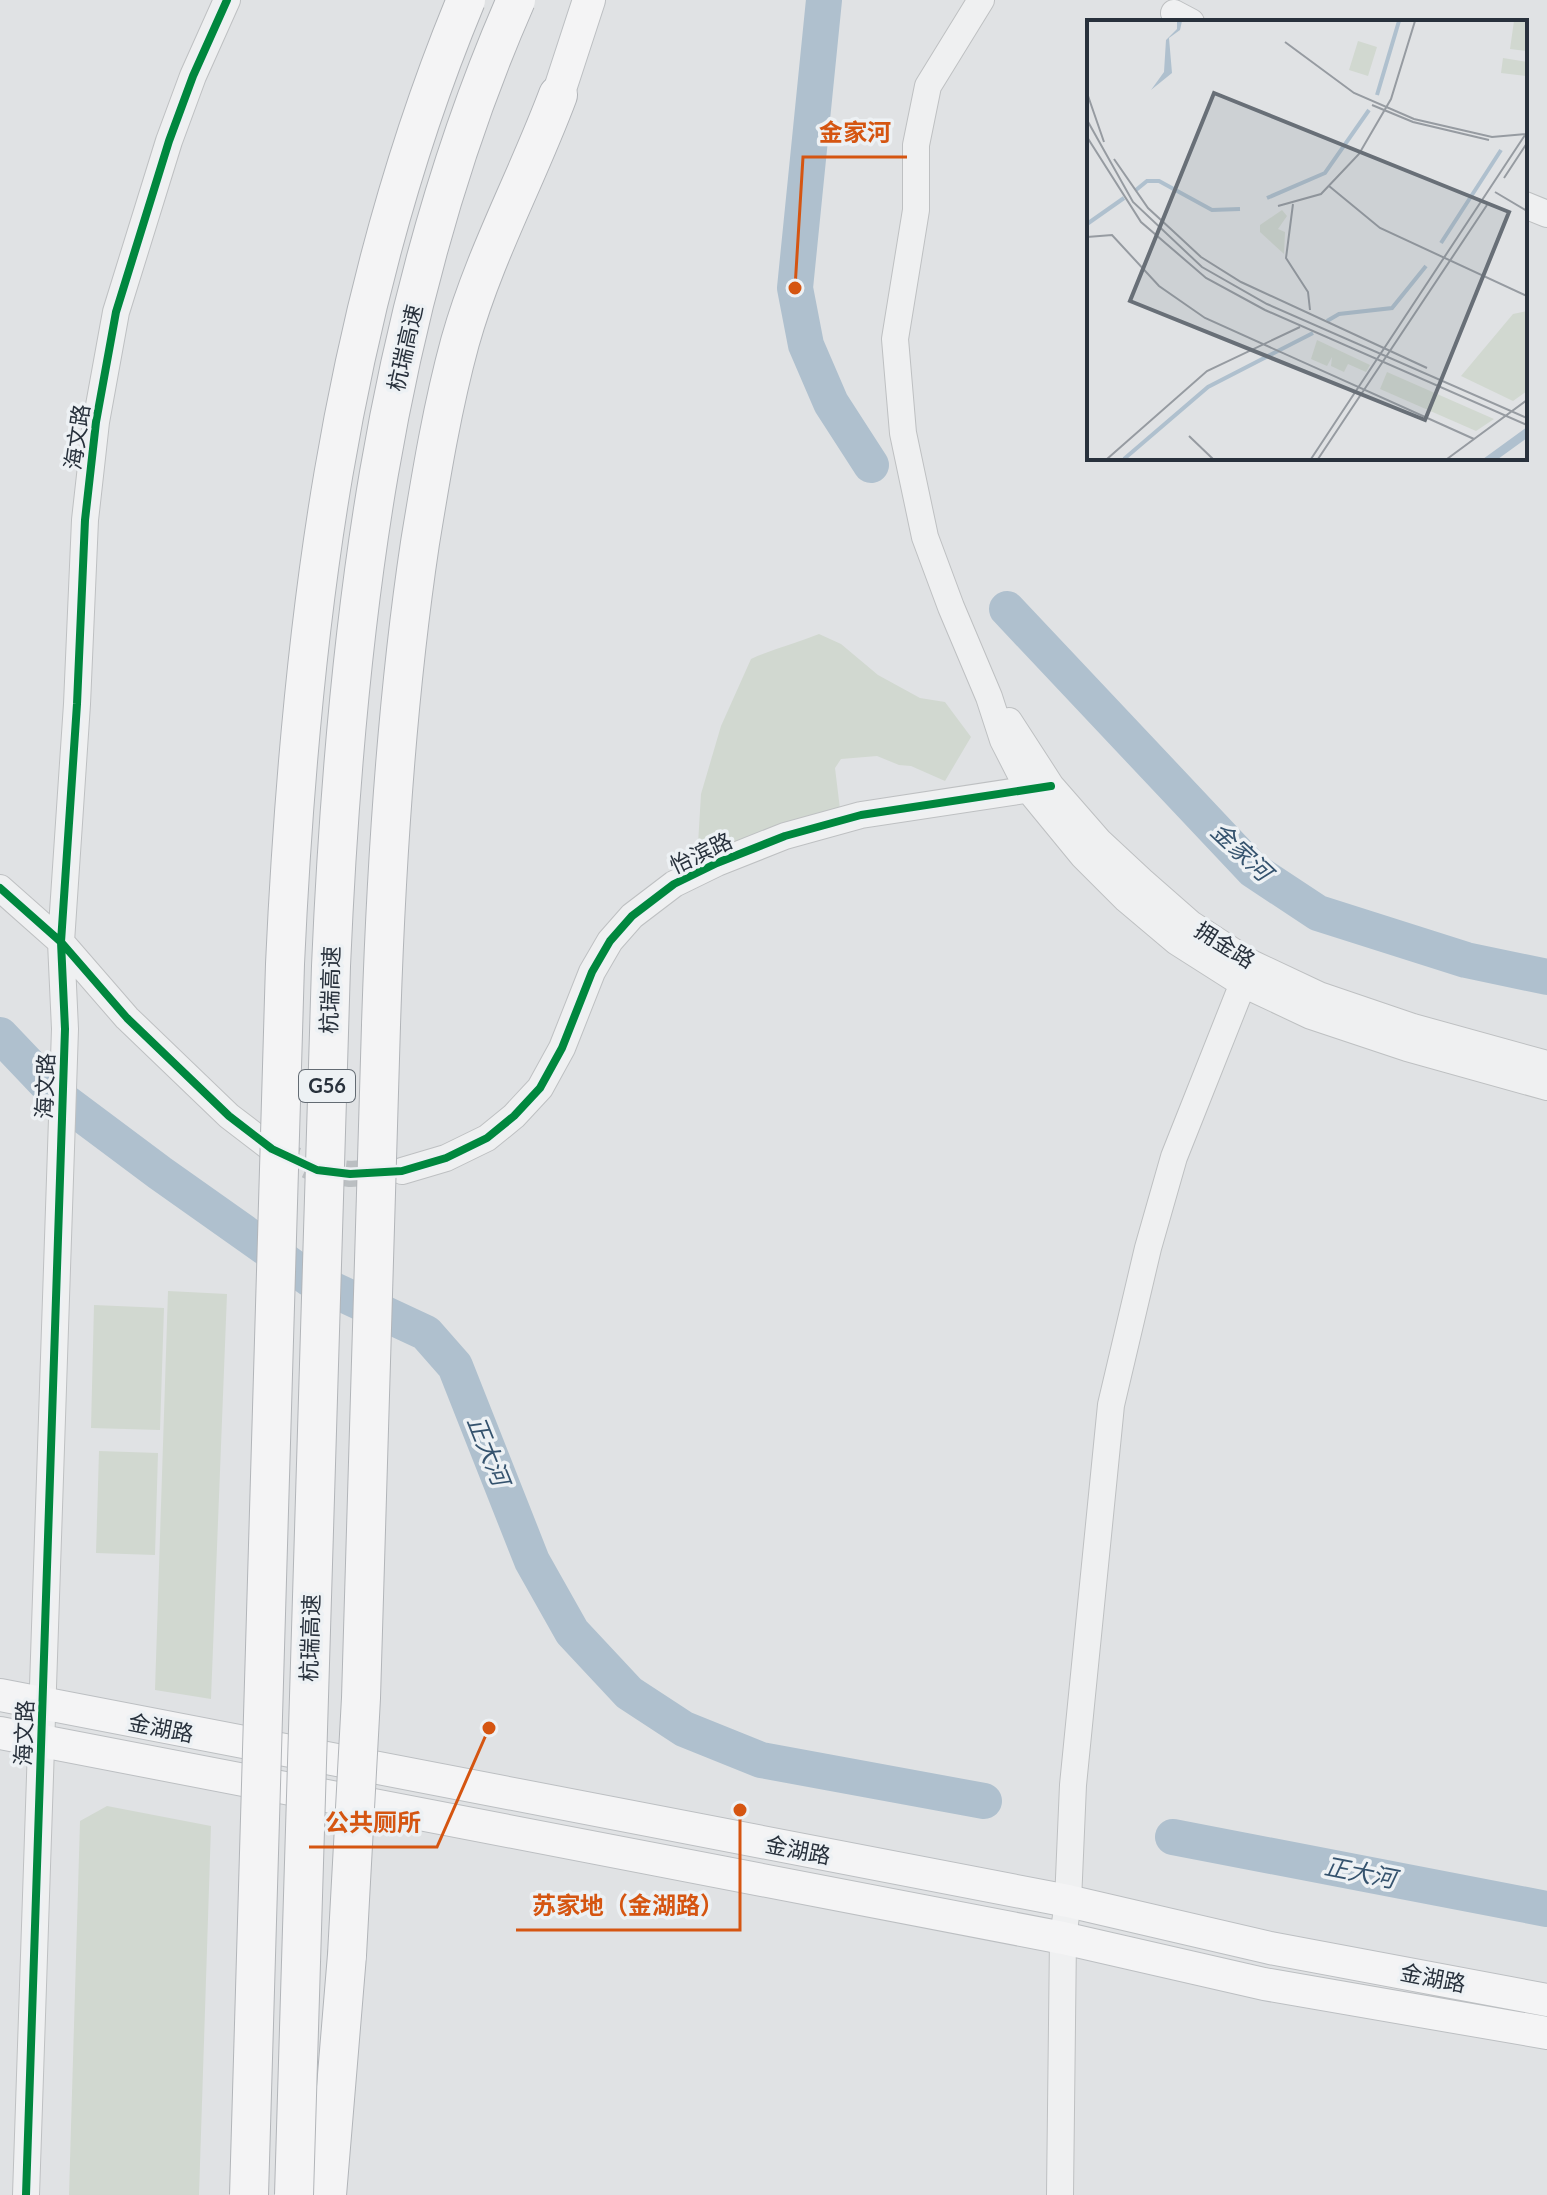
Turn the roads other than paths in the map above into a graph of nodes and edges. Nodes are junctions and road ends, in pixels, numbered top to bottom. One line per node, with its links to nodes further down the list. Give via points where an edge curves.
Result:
1 (227, 0): 11 (street, 海文路, via 169,141 116,312 98,409 85,520)
2 (466, 0): 26 (highway, 杭瑞高速 / G56, bridge, via 406,163 368,300 329,495 304,687 285,979)
3 (516, 0): 27 (highway, 杭瑞高速 / G56, bridge, via 453,165 412,311 374,503 346,717 330,981)
4 (589, 0): 6 (main road)
5 (981, 0): 9 (street, 拥金路, via 928,86 916,145 916,210 895,339 903,433 925,537 1003,740)
6 (558, 95): 28 (highway, bridge, via 492,250 451,379 411,604 398,722 386,886 356,1799)
7 (1527, 206): 8 (street)
8 (1547, 214)
9 (1039, 788): 12 (street, 拥金路); 16 (street, 怡滨路, via 861,815 785,836 674,884 632,916 610,941 562,1048 540,1088 514,1116 487,1138)
10 (0, 888): 11 (street)
11 (61, 942): 15 (street, via 127,1018 229,1116); 18 (street, 海文路, via 65,1029)
12 (1247, 974): 13 (street, 拥金路); 14 (street, via 1325,1021); 21 (street, via 1174,1157 1111,1405 1073,1785)
13 (1547, 1064)
14 (1547, 1087)
15 (272, 1149)
16 (402, 1171)
17 (0, 1695): 18 (main road, 金湖路)
18 (43, 1704): 20 (street, 海文路); 21 (main road, 金湖路)
19 (0, 1733): 20 (main road, 金湖路)
20 (42, 1742): 22 (main road, 金湖路); 25 (street, 海文路)
21 (1068, 1901): 22 (street); 23 (main road, 金湖路, via 1270,1948)
22 (1063, 1938): 24 (main road, 金湖路, via 1264,1984); 29 (street)
23 (1547, 2000)
24 (1547, 2033)
25 (26, 2195)
26 (249, 2195)
27 (294, 2195)
28 (327, 2195)
29 (1060, 2195)

